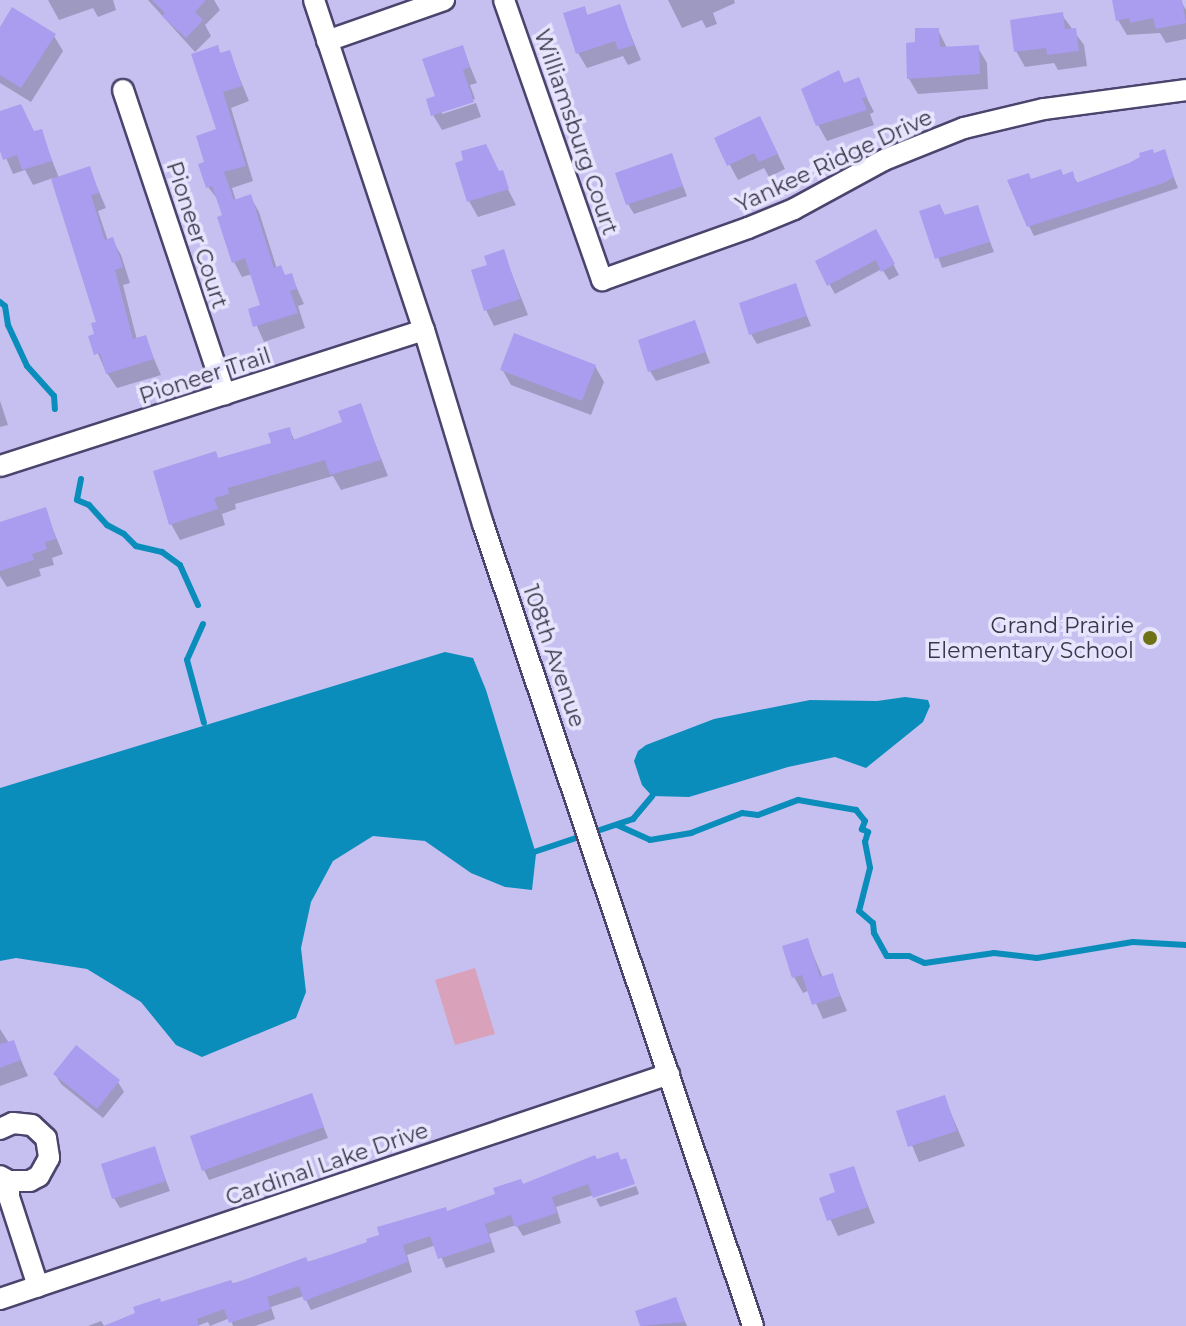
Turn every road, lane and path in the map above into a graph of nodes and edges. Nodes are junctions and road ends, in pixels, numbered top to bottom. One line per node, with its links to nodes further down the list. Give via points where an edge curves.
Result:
1 (314, 0): 4 (street, 108th Avenue)
2 (444, 0): 4 (street)
3 (504, 0): 7 (street, Williamsburg Court)
4 (327, 41): 8 (street, 108th Avenue)
5 (123, 90): 9 (street, Pioneer Court)
6 (1186, 90): 7 (street, Yankee Ridge Drive, via 1044,109 964,128 884,160 794,209)
7 (602, 280)
8 (424, 330): 9 (street, Pioneer Trail); 11 (street, 108th Avenue, via 483,524)
9 (225, 394): 10 (street, Pioneer Trail)
10 (0, 466)
11 (669, 1074): 14 (street, Cardinal Lake Drive); 16 (street, 108th Avenue)
12 (0, 1129): 13 (street, via 13,1123 32,1125 49,1147 39,1176 30,1181)
13 (4, 1179): 14 (street)
14 (38, 1286): 15 (street, Cardinal Lake Drive)
15 (0, 1299)
16 (753, 1326)

